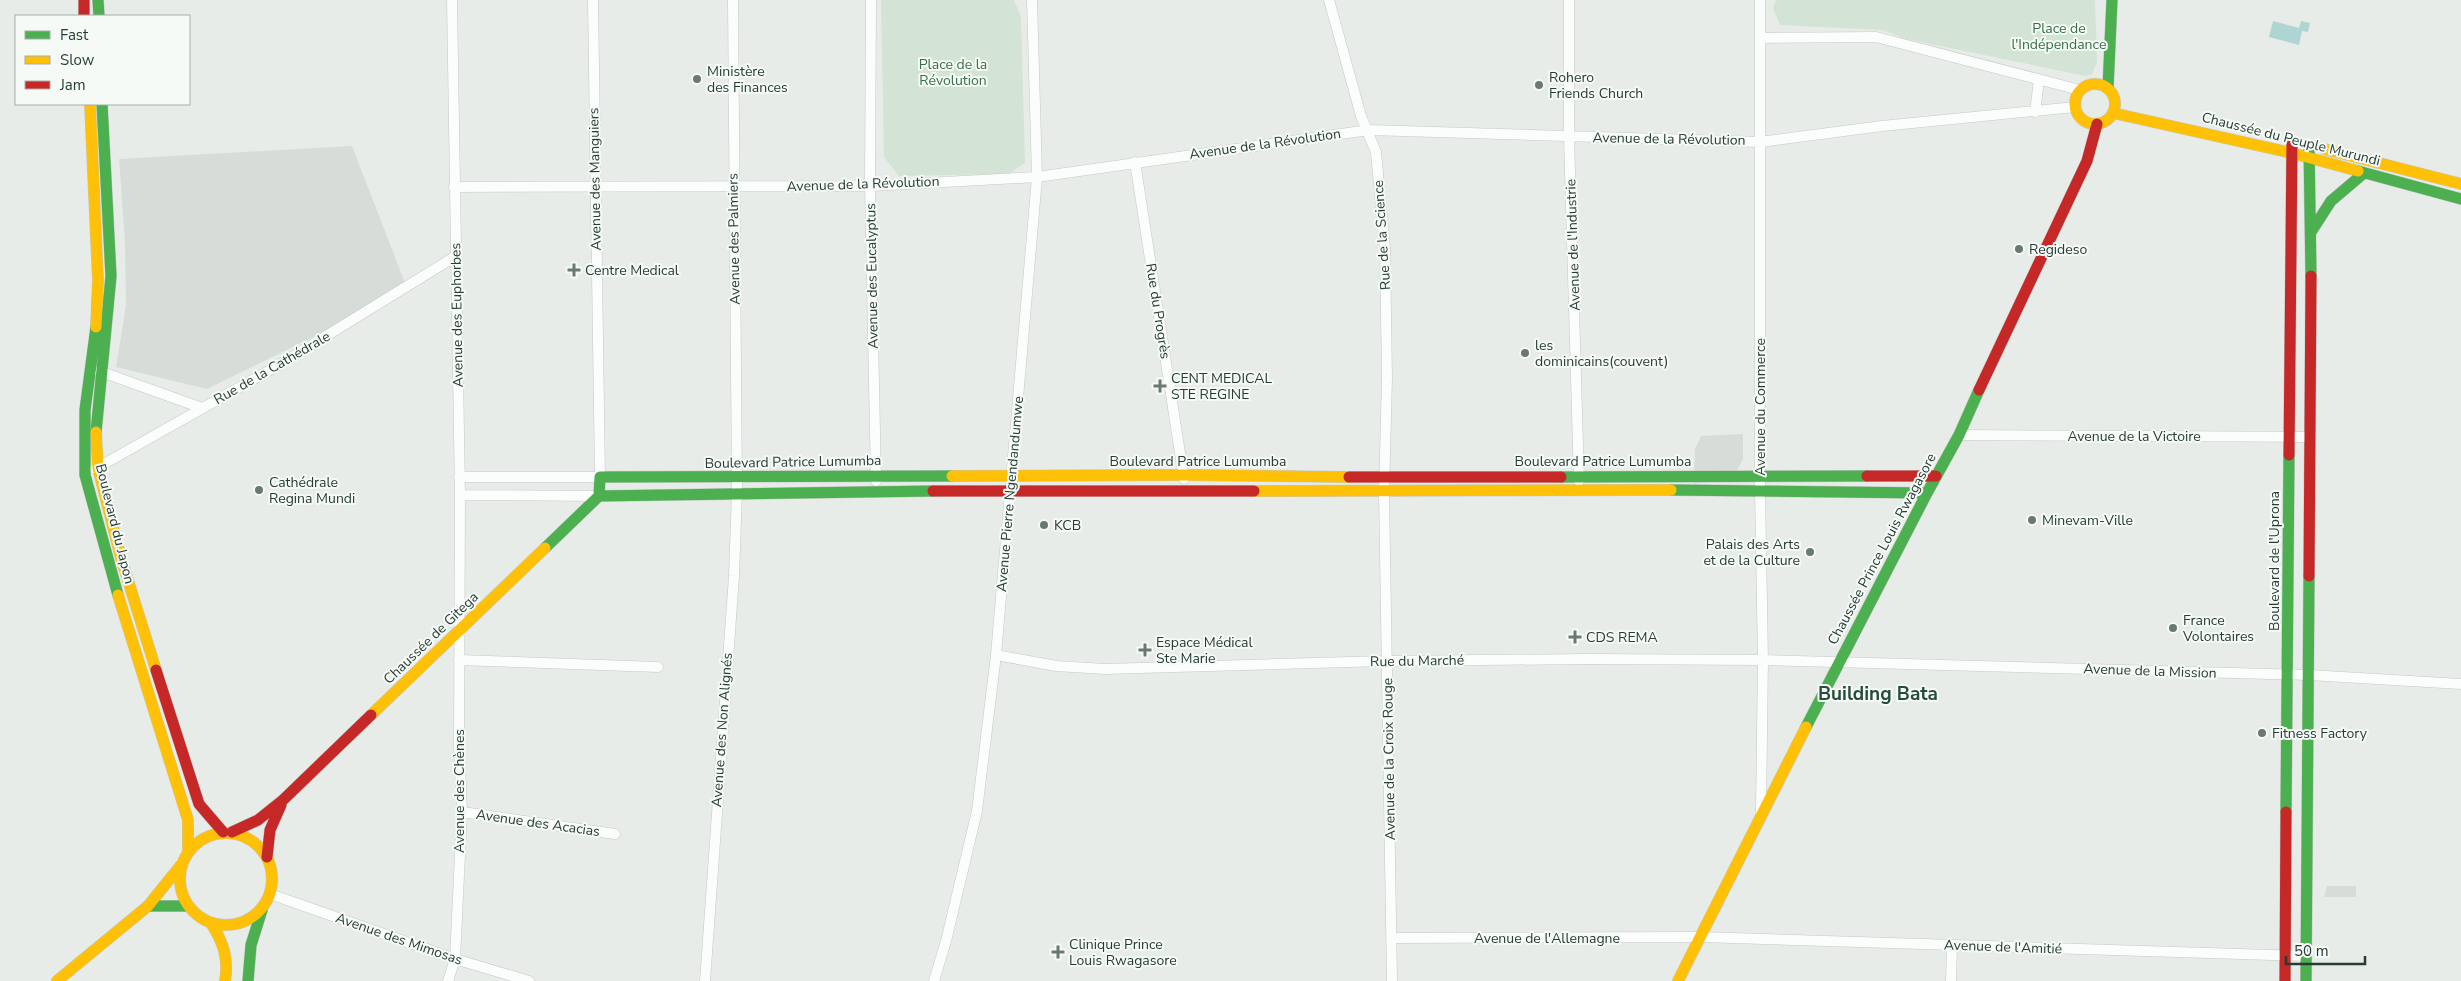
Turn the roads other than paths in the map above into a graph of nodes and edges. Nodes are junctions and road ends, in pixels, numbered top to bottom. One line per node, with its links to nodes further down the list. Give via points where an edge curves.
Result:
1 (84, 0): 12 (main road)
2 (98, 0): 13 (main road)
3 (452, 0): 37 (street, Avenue des Euphorbes)
4 (593, 0): 38 (street, Avenue des Manguiers)
5 (733, 0): 39 (street, Avenue des Palmiers)
6 (870, 0): 36 (street, Avenue des Eucalyptus)
7 (1032, 0): 34 (street, Avenue Pierre Ngendandumwe)
8 (1329, 0): 26 (street, Rue de la Science, via 1342,54)
9 (1569, 0): 27 (street, Avenue de l'Industrie)
10 (1760, 0): 14 (street, Avenue du Commerce)
11 (2112, 0): 16 (main road)
12 (84, 15)
13 (99, 15)
14 (1760, 38): 15 (street, via 1876,37); 28 (street, Avenue du Commerce)
15 (2039, 80): 17 (street); 23 (street)
16 (2108, 88): 17 (main road, via 2091,84); 22 (main road)
17 (2080, 90): 21 (main road)
18 (90, 105): 45 (main road, Boulevard du Japon)
19 (102, 105): 44 (main road, Boulevard du Japon)
20 (2132, 105): 22 (main road)
21 (2076, 107): 23 (street, Avenue de la Révolution); 25 (main road, via 2082,119)
22 (2114, 108): 25 (main road, via 2104,122); 30 (main road, Chaussée du Peuple Murundi)
23 (2035, 112): 28 (street, Avenue de la Révolution, via 1882,126)
24 (2200, 120): 30 (main road, Chaussée du Peuple Murundi)
25 (2097, 124): 50 (main road, Chaussée Prince Louis Rwagasore, via 2087,161 1994,354)
26 (1368, 130): 27 (street, Avenue de la Révolution); 32 (street, Avenue de la Révolution); 64 (street, Rue de la Science, via 1376,152 1386,249)
27 (1569, 137): 28 (street, Avenue de la Révolution); 61 (street, Avenue de l'Industrie)
28 (1760, 142): 57 (street, Avenue du Commerce)
29 (2309, 146): 30 (main road, Chaussée du Peuple Murundi); 31 (main road); 35 (main road, Chaussée du Peuple Murundi)
30 (2292, 148): 31 (main road, Chaussée du Peuple Murundi); 41 (main road, Boulevard de l'Uprona)
31 (2309, 158): 33 (main road, Chaussée du Peuple Murundi); 42 (main road)
32 (1135, 162): 34 (street, Avenue de la Révolution); 54 (street, Rue du Progrès)
33 (2364, 173): 40 (main road, Chaussée du Peuple Murundi); 43 (main road, via 2331,202)
34 (1037, 177): 36 (street, Avenue de la Révolution); 56 (street, Avenue Pierre Ngendandumwe)
35 (2461, 184)
36 (870, 186): 39 (street, Avenue de la Révolution); 58 (street, Avenue des Eucalyptus)
37 (454, 187): 38 (street, Avenue de la Révolution); 46 (street, Avenue des Euphorbes)
38 (595, 187): 39 (street, Avenue de la Révolution); 62 (street, Avenue des Manguiers)
39 (734, 187): 63 (street, Avenue des Palmiers)
40 (2461, 199)
41 (2292, 210): 42 (main road); 51 (main road, Boulevard de l'Uprona)
42 (2311, 210): 43 (main road)
43 (2312, 232): 52 (main road)
44 (110, 251): 45 (main road); 48 (main road, Boulevard du Japon, via 110,299)
45 (97, 252): 47 (main road, Boulevard du Japon, via 98,302)
46 (456, 256): 49 (street, Rue de la Cathédrale, via 356,319); 60 (street, Avenue des Euphorbes)
47 (90, 368): 48 (street); 55 (main road, Boulevard du Japon, via 84,441)
48 (102, 372): 49 (street); 53 (main road, Boulevard du Japon, via 95,440)
49 (202, 408): 53 (street, Rue de la Cathédrale)
50 (1959, 435): 51 (street, Avenue de la Victoire); 59 (main road, Chaussée Prince Louis Rwagasore)
51 (2289, 437): 52 (street, Avenue de la Victoire); 84 (main road, Boulevard de l'Uprona)
52 (2310, 437): 83 (main road)
53 (98, 468): 55 (street, Rue de la Cathédrale); 82 (main road, Boulevard du Japon)
54 (1184, 474): 56 (main road, Boulevard Patrice Lumumba); 64 (main road, Boulevard Patrice Lumumba); 65 (street, Rue du Progrès)
55 (85, 475): 85 (main road, Boulevard du Japon)
56 (1012, 475): 58 (main road, Boulevard Patrice Lumumba); 70 (street, Avenue Pierre Ngendandumwe)
57 (1760, 475): 59 (main road, Boulevard Patrice Lumumba); 61 (main road, Boulevard Patrice Lumumba); 67 (street, Avenue du Commerce)
58 (876, 476): 63 (main road, Boulevard Patrice Lumumba); 69 (street, Avenue des Eucalyptus)
59 (1936, 476): 73 (main road, Chaussée Prince Louis Rwagasore)
60 (459, 477): 62 (street, Boulevard Patrice Lumumba); 72 (street, Avenue des Euphorbes)
61 (1579, 477): 64 (main road, Boulevard Patrice Lumumba); 66 (street, Avenue de l'Industrie)
62 (600, 478): 63 (main road, Boulevard Patrice Lumumba); 74 (main road)
63 (737, 478): 68 (street, Avenue des Non Alignés)
64 (1384, 478): 71 (street, Avenue de la Croix Rouge)
65 (1186, 490): 70 (main road, Boulevard Patrice Lumumba); 71 (main road, Boulevard Patrice Lumumba)
66 (1579, 490): 67 (main road, Boulevard Patrice Lumumba); 71 (main road, Boulevard Patrice Lumumba)
67 (1760, 490): 73 (main road, Boulevard Patrice Lumumba); 78 (street, Avenue du Commerce)
68 (737, 492): 69 (main road, Boulevard Patrice Lumumba); 74 (main road, Boulevard Patrice Lumumba); 111 (street, Avenue des Non Alignés)
69 (876, 492): 70 (main road, Boulevard Patrice Lumumba)
70 (1011, 492): 76 (street, Avenue Pierre Ngendandumwe)
71 (1384, 492): 79 (street, Avenue de la Croix Rouge)
72 (460, 494): 74 (street, Boulevard Patrice Lumumba); 75 (street, Avenue des Euphorbes)
73 (1927, 494): 80 (main road, Chaussée Prince Louis Rwagasore)
74 (598, 496): 75 (main road, Chaussée de Gitega)
75 (459, 630): 77 (street, Avenue des Chènes); 87 (main road, Chaussée de Gitega)
76 (996, 654): 79 (street, Rue du Marché, via 1056,666 1104,669); 112 (street, Avenue Pierre Ngendandumwe, via 977,811)
77 (459, 660): 81 (street); 88 (street, Avenue des Chènes)
78 (1763, 660): 79 (street, Rue du Marché); 80 (street, Rue du Marché); 89 (street, Avenue du Commerce)
79 (1386, 661): 101 (street, Avenue de la Croix Rouge)
80 (1839, 663): 84 (street, Avenue de la Mission); 89 (main road, Chaussée Prince Louis Rwagasore)
81 (658, 667)
82 (156, 674): 85 (main road); 90 (main road, Boulevard du Japon, via 199,804)
83 (2309, 675): 84 (street, Avenue de la Mission); 86 (street, Avenue de la Mission); 104 (main road)
84 (2288, 676): 103 (main road, Boulevard de l'Uprona)
85 (144, 678): 92 (main road, Boulevard du Japon, via 188,820)
86 (2461, 684)
87 (283, 800): 90 (main road, Chaussée de Gitega, via 258,820); 93 (main road, Chaussée de Gitega, via 270,830)
88 (462, 812): 91 (street, Avenue des Acacias); 105 (street, Avenue des Chènes)
89 (1761, 814): 100 (main road, Chaussée Prince Louis Rwagasore)
90 (228, 832): 92 (main road, via 204,838); 93 (main road, via 252,841)
91 (614, 834)
92 (188, 851): 94 (main road)
93 (267, 857): 95 (main road, via 272,869)
94 (182, 863): 96 (main road); 97 (main road, via 180,885)
95 (270, 894): 98 (main road); 105 (street, Avenue des Mimosas)
96 (148, 906): 97 (main road); 106 (main road)
97 (188, 906): 99 (main road)
98 (263, 907): 99 (main road, via 245,922); 108 (main road, via 251,945)
99 (211, 923): 107 (main road, via 228,956)
100 (1701, 937): 101 (street, Avenue de l'Allemagne); 102 (street, Avenue de l'Amitié); 114 (main road, Chaussée Prince Louis Rwagasore)
101 (1392, 938): 113 (street, Avenue de la Croix Rouge)
102 (1952, 945): 103 (street, Avenue de l'Amitié); 115 (street)
103 (2286, 956): 104 (street, Avenue de l'Amitié); 116 (main road, Boulevard de l'Uprona)
104 (2306, 956): 117 (main road)
105 (455, 959): 109 (street, Avenue des Chènes); 110 (street, Avenue des Mimosas)
106 (57, 981)
107 (225, 981)
108 (248, 981)
109 (448, 981)
110 (529, 981)
111 (705, 981)
112 (934, 981)
113 (1392, 981)
114 (1678, 981)
115 (1951, 981)
116 (2285, 981)
117 (2306, 981)

